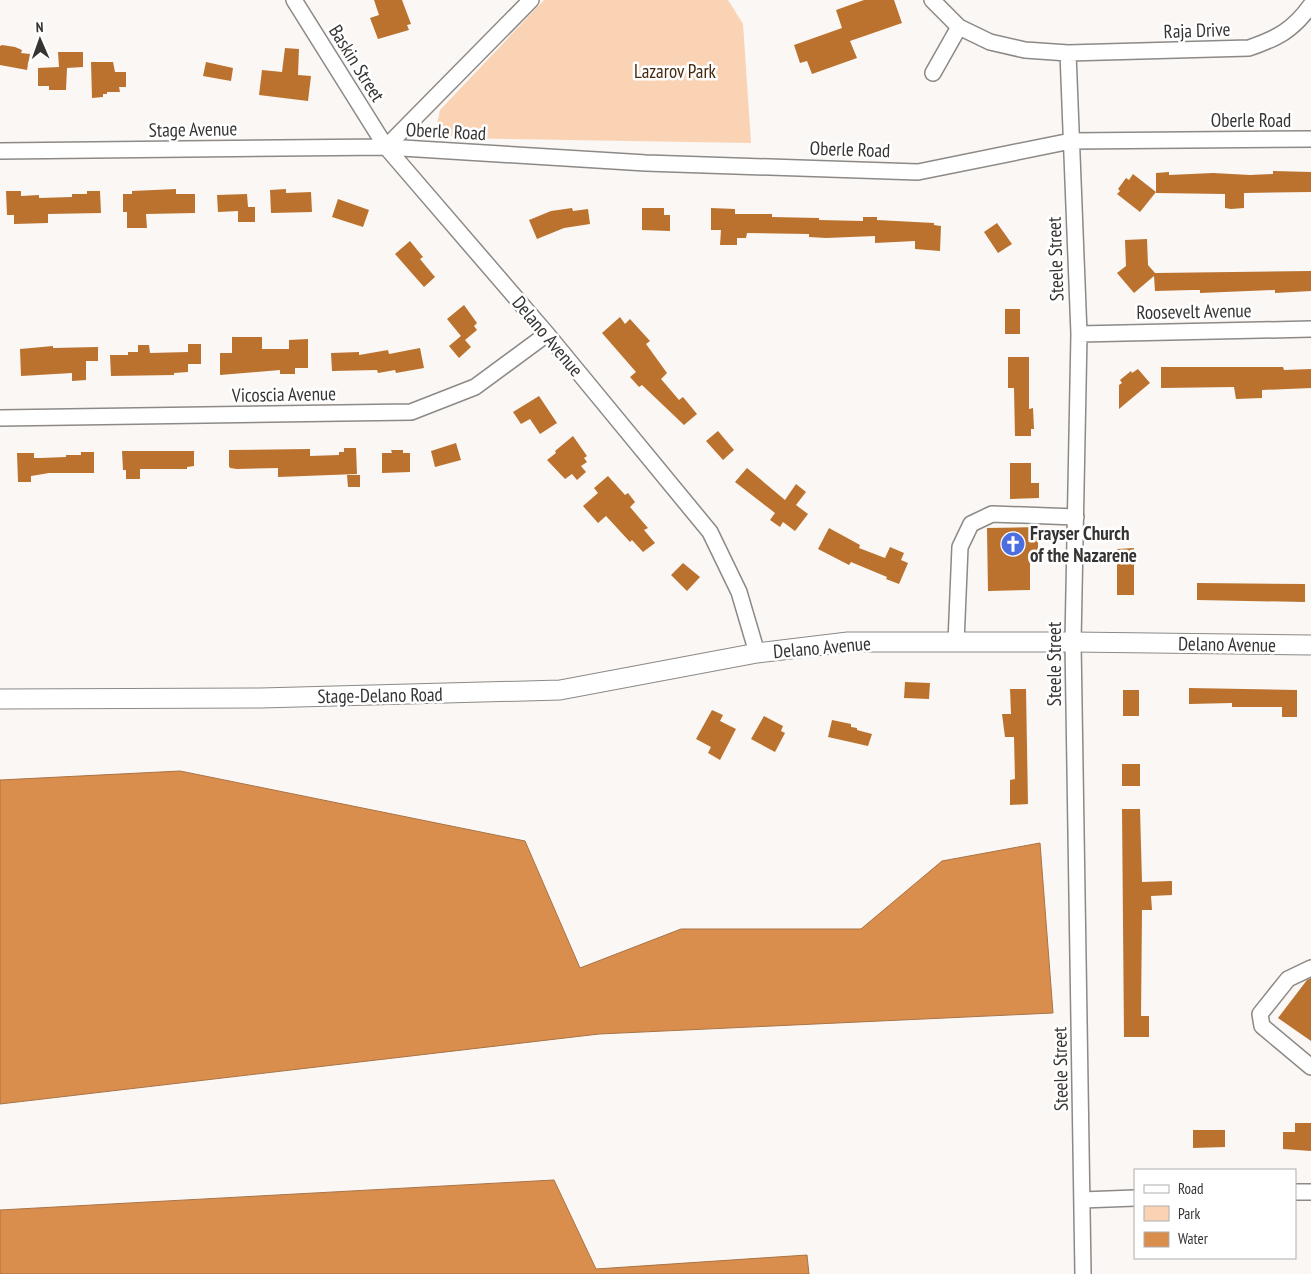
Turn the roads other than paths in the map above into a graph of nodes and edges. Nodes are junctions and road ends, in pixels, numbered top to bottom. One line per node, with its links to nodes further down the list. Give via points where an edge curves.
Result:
1 (294, 0): 10 (street, Baskin Street)
2 (531, 0): 10 (street)
3 (932, 0): 5 (street)
4 (1311, 5): 6 (street, Raja Drive, via 1298,22 1276,38 1249,48)
5 (958, 27): 6 (street, Raja Drive, via 990,42 1025,50); 7 (street)
6 (1068, 53): 9 (street, Steele Street)
7 (933, 73)
8 (1311, 139): 9 (street, Oberle Road)
9 (1071, 141): 10 (street, Oberle Road, via 918,172 646,163); 14 (street, Steele Street)
10 (386, 147): 11 (street, Stage Avenue); 13 (street, Delano Avenue)
11 (0, 151)
12 (1311, 329): 14 (street, Roosevelt Avenue)
13 (547, 334): 15 (street, Vicoscia Avenue, via 475,387 411,412); 20 (street, Delano Avenue, via 710,532 738,592)
14 (1078, 334): 16 (street, Steele Street)
15 (0, 418)
16 (1076, 517): 17 (street, via 992,514 971,524 960,547); 18 (street, Steele Street)
17 (956, 642): 18 (main road, Delano Avenue); 20 (main road, Delano Avenue, via 848,642)
18 (1073, 642): 19 (main road, Delano Avenue); 27 (street, Steele Street)
19 (1311, 645)
20 (757, 653): 21 (main road, Stage-Delano Road, via 560,690 261,698)
21 (0, 699)
22 (1311, 968): 23 (street, via 1288,979 1260,1014 1262,1026)
23 (1311, 1067)
24 (1296, 1192): 25 (street)
25 (1311, 1192)
26 (1134, 1198): 27 (street)
27 (1082, 1200): 28 (street, Steele Street)
28 (1083, 1274)

